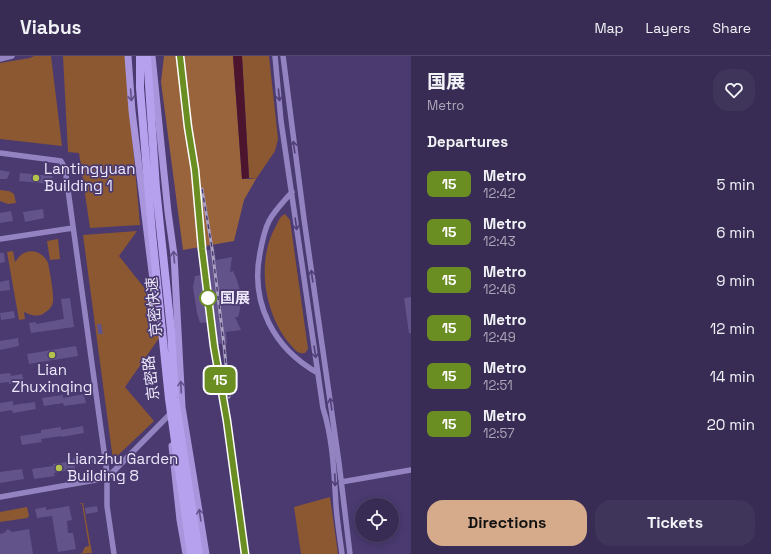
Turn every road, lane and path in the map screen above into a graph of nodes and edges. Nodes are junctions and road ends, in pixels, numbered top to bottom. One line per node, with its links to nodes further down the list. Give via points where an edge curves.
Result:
1 (12, 56): 8 (street)
2 (128, 56): 14 (main road, 京密路, one-way to 14, via 132,111)
3 (140, 56): 19 (highway, 京密快速, via 140,88 165,359)
4 (147, 56): 21 (highway, 京密快速, via 175,398)
5 (152, 56): 22 (main road, 京密路, one-way to 5, via 182,407 174,255)
6 (275, 56): 10 (street, one-way to 10, via 281,121)
7 (283, 56): 17 (street, one-way to 7)
8 (0, 58)
9 (0, 153): 11 (street, via 62,160)
10 (292, 192): 13 (street, one-way to 13); 13 (street, via 269,221 262,242 257,275 258,293 266,317 279,340 304,365)
11 (73, 228): 12 (street); 16 (street)
12 (0, 239)
13 (318, 373): 23 (street, one-way to 23, via 334,464)
14 (169, 415): 16 (street); 19 (main road, 京密路, via 180,520)
15 (411, 470): 17 (street)
16 (107, 478): 18 (street); 20 (street, via 107,506)
17 (341, 482): 24 (street)
18 (0, 497)
19 (189, 553)
20 (114, 554)
21 (198, 554)
22 (206, 554)
23 (342, 554)
24 (350, 554)

